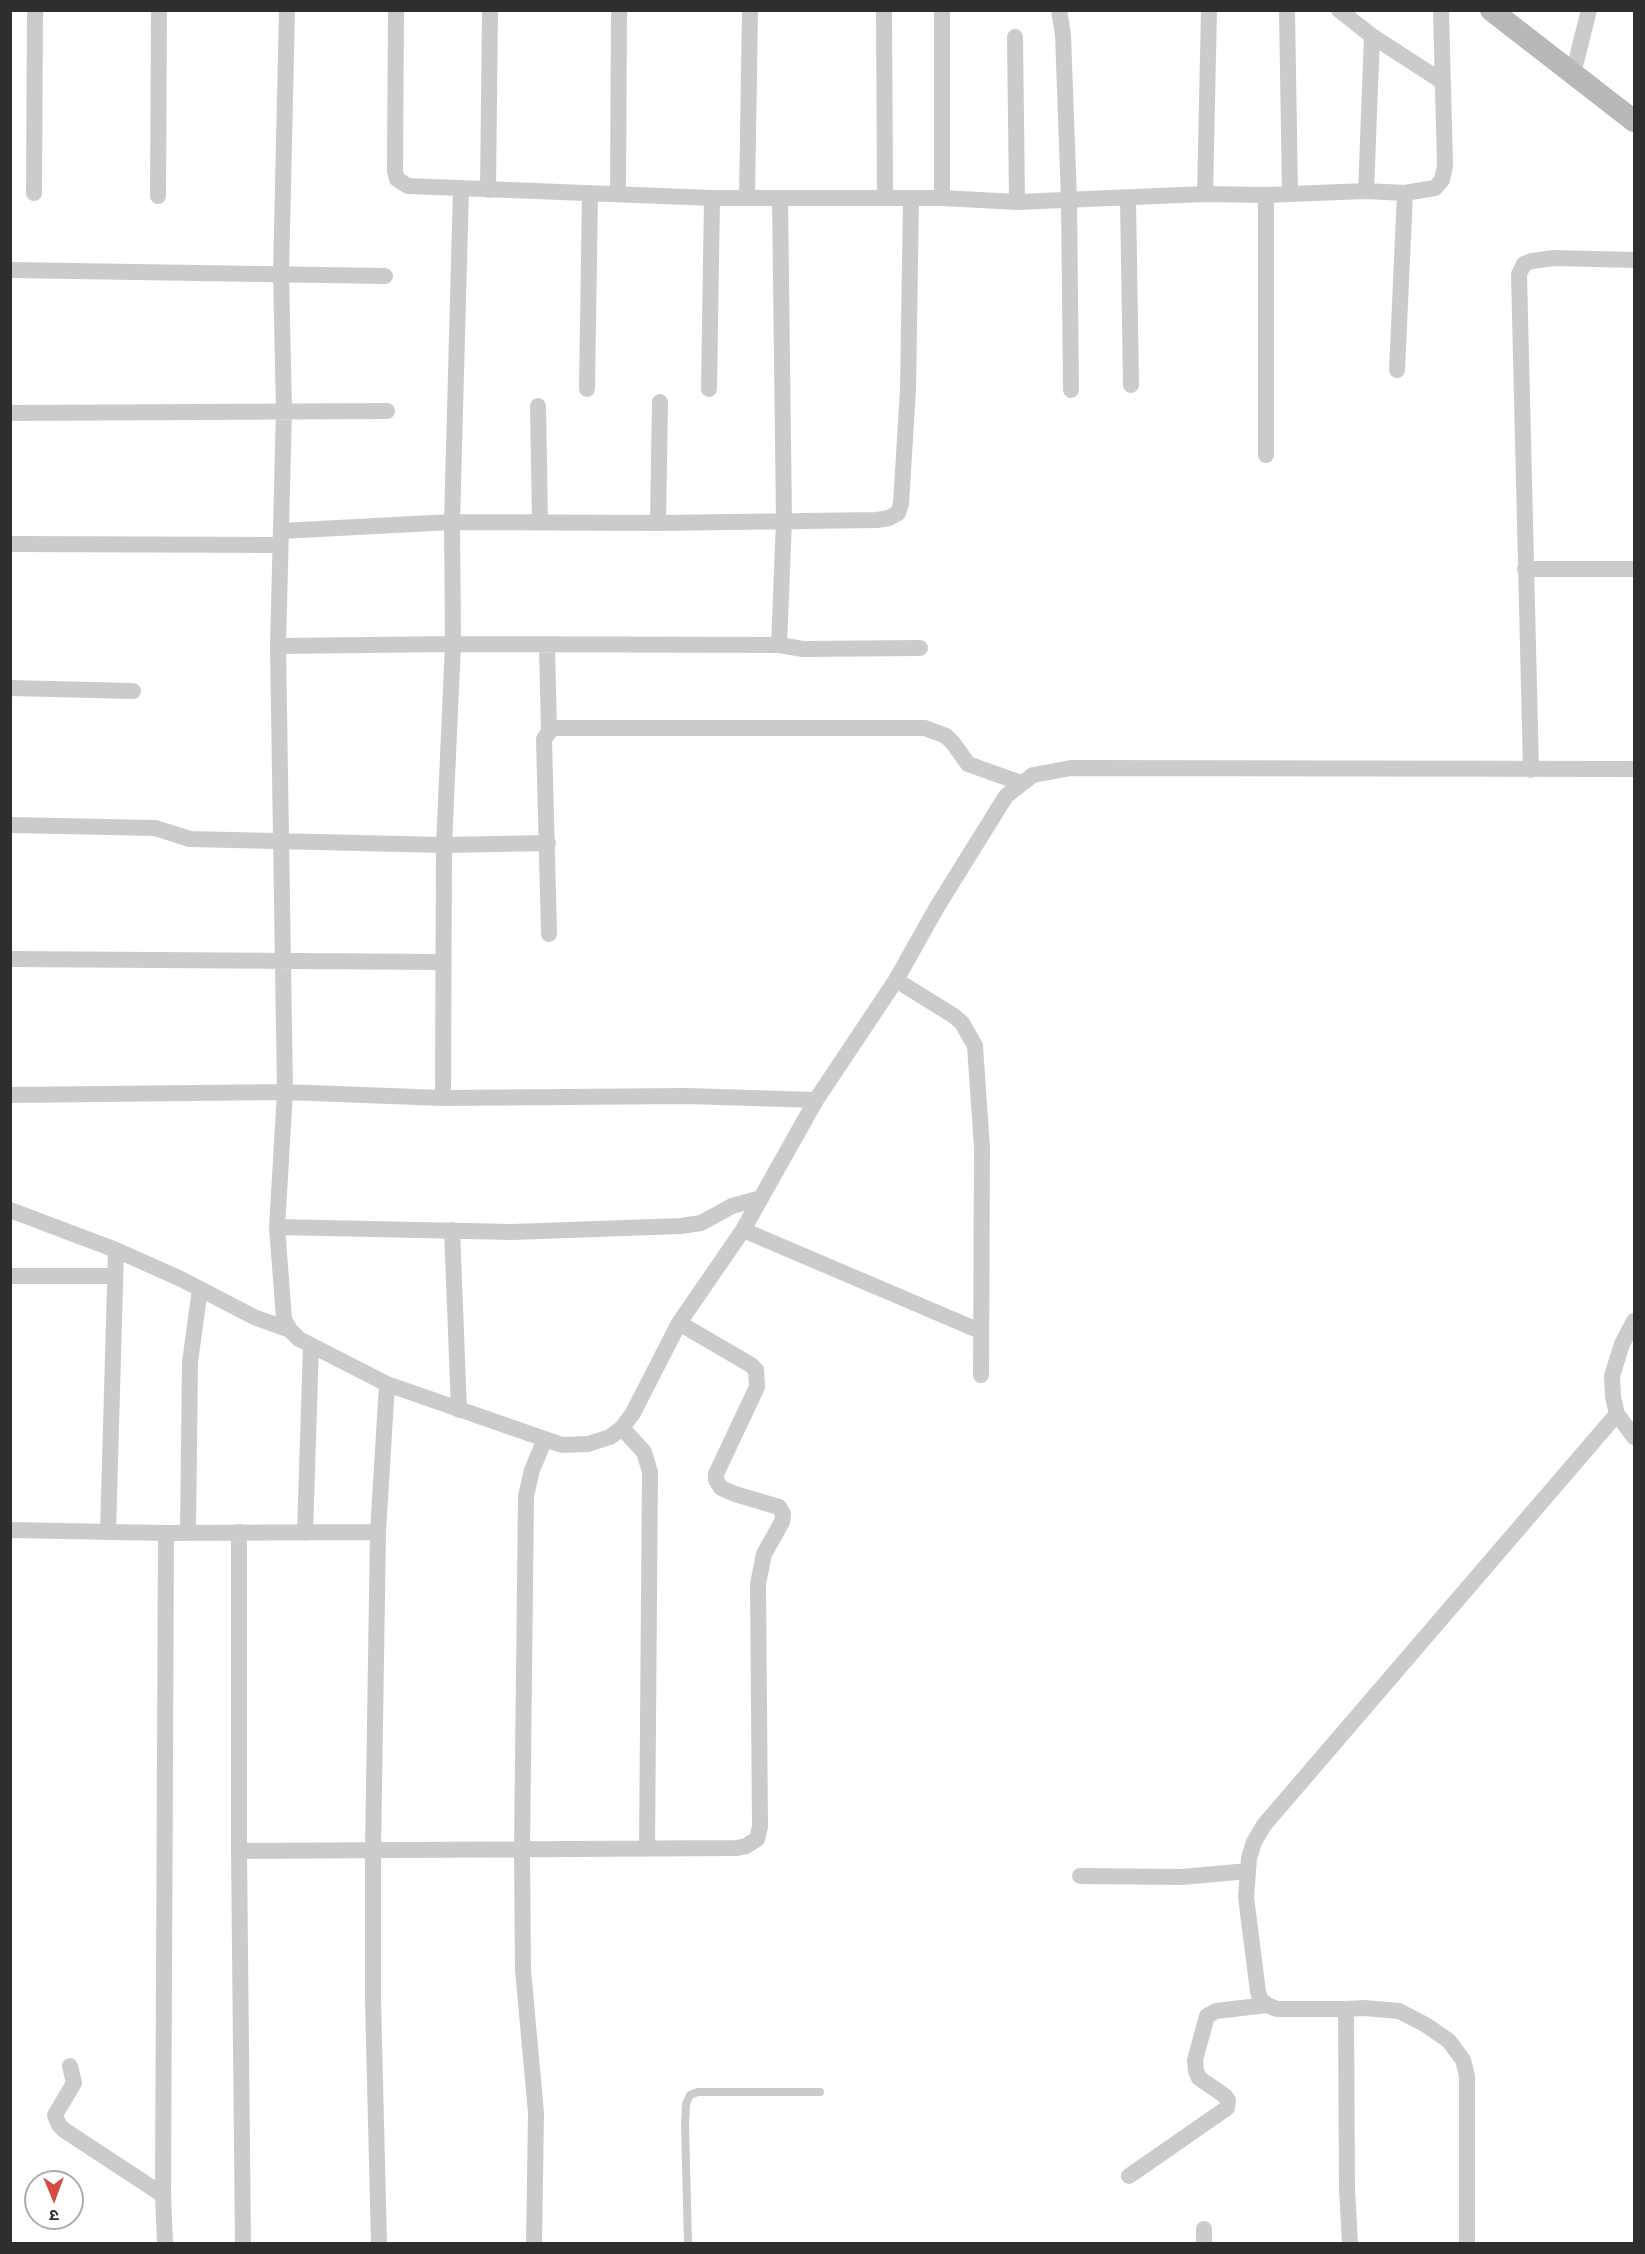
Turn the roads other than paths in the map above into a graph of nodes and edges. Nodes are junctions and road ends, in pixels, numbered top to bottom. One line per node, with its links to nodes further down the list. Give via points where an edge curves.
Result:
1 (35, 10): 25 (street)
2 (159, 10): 32 (street)
3 (287, 10): 44 (street)
4 (396, 10): 22 (street, via 397,179 408,186)
5 (490, 10): 23 (street)
6 (619, 10): 26 (street)
7 (750, 10): 34 (street)
8 (884, 10): 36 (street)
9 (942, 10): 37 (street)
10 (1059, 10): 40 (street)
11 (1209, 10): 30 (street)
12 (1287, 10): 29 (street)
13 (1339, 10): 17 (street)
14 (1441, 10): 20 (street)
15 (1491, 10): 19 (main road)
16 (1589, 10): 19 (street)
17 (1371, 36): 20 (street); 24 (street)
18 (1015, 37): 41 (street)
19 (1573, 74): 21 (main road)
20 (1443, 82): 27 (street, via 1442,180 1435,188)
21 (1635, 121)
22 (461, 188): 23 (street); 59 (street)
23 (488, 189): 28 (street)
24 (1366, 191): 27 (street); 29 (street)
25 (34, 192)
26 (618, 192): 28 (street); 33 (street)
27 (1406, 192): 46 (street)
28 (590, 193): 48 (street)
29 (1290, 193): 31 (street)
30 (1205, 194): 31 (street); 38 (street)
31 (1266, 195): 56 (street)
32 (158, 196)
33 (712, 198): 34 (street); 49 (street)
34 (747, 198): 35 (street)
35 (780, 198): 36 (street); 57 (street)
36 (885, 198): 39 (street)
37 (942, 198): 39 (street); 41 (street)
38 (1128, 198): 40 (street); 47 (street)
39 (911, 199): 57 (street, via 908,390 898,513 877,520)
40 (1069, 201): 41 (street); 50 (street)
41 (1017, 202)
42 (1635, 260): 63 (street, via 1554,258 1524,264 1519,274)
43 (10, 270): 44 (street)
44 (281, 274): 45 (street); 53 (street)
45 (385, 276)
46 (1397, 370)
47 (1131, 385)
48 (587, 389)
49 (709, 389)
50 (1071, 390)
51 (660, 402): 60 (street)
52 (538, 406): 58 (street)
53 (284, 410): 54 (street); 55 (street); 61 (street)
54 (387, 411)
55 (10, 413)
56 (1266, 455)
57 (784, 520): 60 (street); 67 (street)
58 (540, 521): 59 (street); 60 (street)
59 (452, 522): 61 (street); 65 (street)
60 (658, 523)
61 (281, 538): 62 (street); 68 (street)
62 (10, 544)
63 (1525, 569): 64 (street); 74 (street)
64 (1635, 570)
65 (453, 644): 66 (street); 68 (street); 79 (street)
66 (547, 645): 67 (street); 72 (street)
67 (779, 645): 69 (street, via 803,649)
68 (278, 646): 77 (street)
69 (920, 648)
70 (10, 688): 71 (street)
71 (133, 691)
72 (549, 732): 75 (street, via 562,727 925,728 946,736 968,764); 78 (street, via 544,740)
73 (1635, 769): 74 (street)
74 (1531, 770): 75 (street, via 1071,768 1033,775)
75 (1021, 783): 84 (street, via 1006,796)
76 (10, 825): 77 (street, via 155,828 190,838)
77 (281, 839): 79 (street); 82 (street)
78 (548, 843): 79 (street); 80 (street)
79 (444, 845): 83 (street)
80 (549, 934)
81 (10, 959): 82 (street)
82 (282, 959): 83 (street); 85 (street)
83 (443, 962): 87 (street)
84 (896, 980): 88 (street); 101 (street, via 954,1016 975,1046 982,1148)
85 (285, 1092): 86 (street); 87 (street); 91 (street)
86 (10, 1095)
87 (442, 1098): 88 (street, via 687,1096)
88 (816, 1100): 89 (street)
89 (761, 1198): 92 (street, via 681,1226 512,1232); 93 (street)
90 (10, 1210): 94 (street)
91 (277, 1227): 92 (street); 100 (street, via 284,1319)
92 (452, 1230): 105 (street)
93 (743, 1230): 99 (street); 101 (street)
94 (116, 1250): 96 (street); 97 (street)
95 (10, 1276): 96 (street)
96 (113, 1276): 111 (street)
97 (200, 1289): 100 (street, via 254,1317); 112 (street, via 189,1362)
98 (1635, 1321): 106 (street, via 1622,1344 1612,1376)
99 (679, 1323): 107 (street); 117 (street, via 756,1370 757,1387 716,1480 721,1488 778,1507 783,1518 764,1554 759,1584 759,1835 737,1848)
100 (290, 1330): 102 (street)
101 (981, 1331): 103 (street)
102 (311, 1345): 104 (street); 116 (street)
103 (981, 1375)
104 (387, 1384): 105 (street); 114 (street)
105 (459, 1410): 109 (street)
106 (1617, 1413): 108 (street); 121 (street, via 1264,1825 1254,1842)
107 (622, 1428): 109 (street, via 610,1437 588,1444 562,1445); 117 (street, via 644,1452 650,1472)
108 (1635, 1437)
109 (545, 1439): 120 (street, via 526,1496)
110 (10, 1530): 111 (street)
111 (108, 1532): 115 (street)
112 (188, 1532): 113 (street); 115 (street)
113 (239, 1532): 116 (street); 118 (street)
114 (378, 1532): 116 (street); 119 (street)
115 (166, 1533): 128 (street)
116 (305, 1533)
117 (647, 1849): 120 (street)
118 (239, 1851): 119 (street); 130 (street)
119 (373, 1851): 120 (street); 131 (street)
120 (522, 1851): 132 (street, via 523,1970 537,2135)
121 (1248, 1871): 122 (street, via 1182,1877); 123 (street, via 1246,1897 1258,1992)
122 (1080, 1876)
123 (1267, 2005): 124 (street, via 1296,2010); 127 (street, via 1216,2011 1207,2016 1195,2060 1196,2071 1199,2078 1225,2096 1227,2108)
124 (1346, 2009): 134 (street); 135 (street, via 1399,2011 1449,2041 1463,2060 1467,2076)
125 (70, 2066): 128 (street, via 74,2083 56,2115 59,2125)
126 (820, 2092): 133 (lane, via 690,2095 685,2124)
127 (1129, 2176)
128 (163, 2195): 129 (street)
129 (165, 2244)
130 (243, 2244)
131 (379, 2244)
132 (534, 2244)
133 (688, 2244)
134 (1350, 2244)
135 (1467, 2244)

